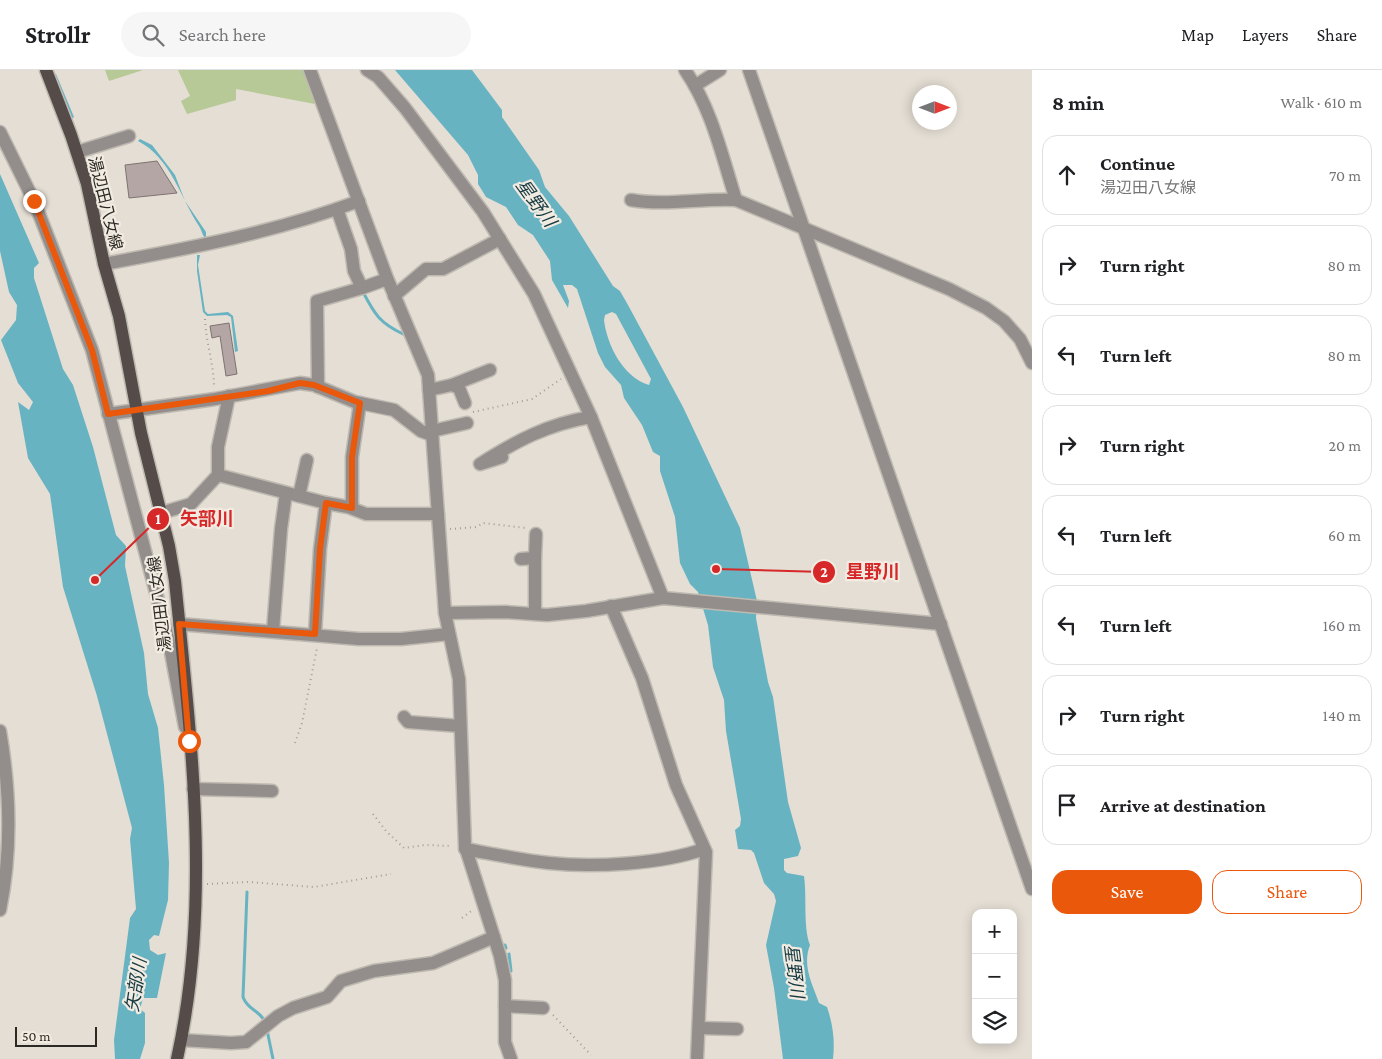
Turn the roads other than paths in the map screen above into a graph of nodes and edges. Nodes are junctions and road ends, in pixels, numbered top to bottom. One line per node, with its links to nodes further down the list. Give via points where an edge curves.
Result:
1 (46, 70): 10 (main road, 湯辺田八女線)
2 (310, 70): 13 (street)
3 (367, 70): 16 (street, via 378,77 405,108)
4 (686, 70): 7 (street)
5 (720, 70): 7 (street)
6 (749, 70): 15 (street)
7 (696, 85): 12 (street, via 710,116)
8 (0, 132): 29 (street, via 34,201 57,258 92,350)
9 (129, 136): 10 (street)
10 (77, 152): 17 (main road, 湯辺田八女線)
11 (631, 200): 12 (street)
12 (736, 200): 15 (street)
13 (359, 202): 14 (street); 18 (street)
14 (338, 210): 17 (street, via 226,241); 19 (street, via 351,249 354,271)
15 (805, 230): 21 (street, via 949,289 986,308 1004,321 1020,339); 49 (street)
16 (500, 239): 20 (street, via 443,270 426,269); 30 (street, via 534,294)
17 (104, 264): 28 (main road, 湯辺田八女線, via 119,316)
18 (387, 279): 19 (street); 20 (street)
19 (362, 288): 24 (street, via 317,301)
20 (394, 296): 25 (street, via 428,375)
21 (1032, 363)
22 (490, 370): 23 (street)
23 (452, 385): 25 (street); 31 (street, via 459,388 468,413)
24 (318, 387): 26 (street, via 300,383); 27 (street)
25 (429, 390): 31 (street)
26 (229, 396): 28 (street); 34 (street, via 218,447)
27 (360, 403): 31 (street, via 394,410 421,431); 37 (street, via 352,457)
28 (137, 408): 29 (street); 38 (main road, 湯辺田八女線)
29 (108, 414): 46 (street)
30 (592, 417): 32 (street, via 564,421 539,430 480,464); 43 (street)
31 (432, 433): 39 (street)
32 (502, 457)
33 (307, 460): 35 (street)
34 (218, 475): 35 (street); 38 (street, via 192,504)
35 (293, 495): 36 (street); 50 (street, via 281,529)
36 (326, 503): 37 (street); 52 (street, via 320,549)
37 (352, 508): 39 (street, via 366,514)
38 (161, 513): 48 (main road, 湯辺田八女線)
39 (438, 514): 45 (street)
40 (536, 534): 42 (street)
41 (521, 558): 42 (street)
42 (535, 558): 47 (street)
43 (663, 598): 44 (street); 49 (street)
44 (611, 606): 47 (street); 60 (street, via 642,678 676,785)
45 (445, 613): 47 (street); 51 (street)
46 (161, 614): 48 (street); 56 (street)
47 (535, 614)
48 (179, 619): 50 (street); 56 (main road, 湯辺田八女線)
49 (941, 624): 62 (street)
50 (274, 631): 52 (street)
51 (449, 634): 52 (street, via 401,639); 54 (street, via 458,679)
52 (317, 635)
53 (404, 718): 54 (street, via 408,722)
54 (460, 726): 59 (street)
55 (0, 731): 61 (street, via 6,762 9,834)
56 (189, 741): 57 (main road, 湯辺田八女線)
57 (193, 789): 58 (street); 69 (main road, 湯辺田八女線, via 196,885 189,988)
58 (272, 791)
59 (465, 848): 60 (street, via 550,863 612,864 691,854); 64 (street)
60 (704, 849): 67 (street)
61 (2, 886): 63 (street)
62 (1032, 889)
63 (0, 910)
64 (494, 937): 65 (street, via 505,980); 69 (street, via 433,963 374,971 341,981 327,997 278,1016 246,1042)
65 (506, 1006): 66 (street); 70 (street)
66 (543, 1008)
67 (699, 1028): 68 (street); 72 (street)
68 (737, 1029)
69 (181, 1040): 71 (main road, 湯辺田八女線)
70 (509, 1057)
71 (177, 1059)
72 (697, 1059)

